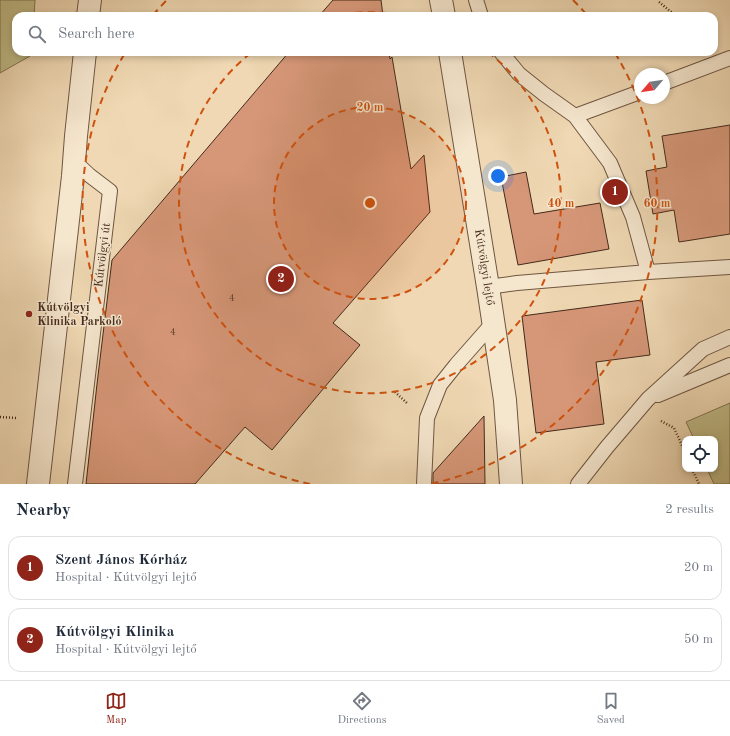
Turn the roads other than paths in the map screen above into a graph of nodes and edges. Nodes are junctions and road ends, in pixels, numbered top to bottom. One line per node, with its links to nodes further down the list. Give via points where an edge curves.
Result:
1 (90, 0): 4 (street)
2 (441, 0): 5 (street)
3 (476, 0): 6 (lane)
4 (88, 12)
5 (443, 12)
6 (480, 12)
7 (85, 56): 14 (street)
8 (451, 56): 17 (street, Kútvölgyi lejtő)
9 (504, 56): 13 (lane, via 519,74)
10 (730, 58): 11 (lane)
11 (670, 81)
12 (634, 94): 13 (lane)
13 (575, 116): 16 (lane, via 610,163 633,217)
14 (75, 162): 23 (street); 24 (lane, Kútvölgyi út, via 110,191)
15 (730, 267): 16 (lane)
16 (648, 272): 17 (lane)
17 (488, 287): 18 (street, Kútvölgyi lejtő)
18 (493, 324): 25 (lane, via 440,385 427,418); 26 (street, Kútvölgyi lejtő, via 505,400)
19 (730, 337): 21 (lane, via 703,349)
20 (730, 365): 21 (lane)
21 (644, 404): 22 (lane)
22 (581, 480)
23 (38, 484)
24 (75, 484)
25 (424, 484)
26 (511, 484)

